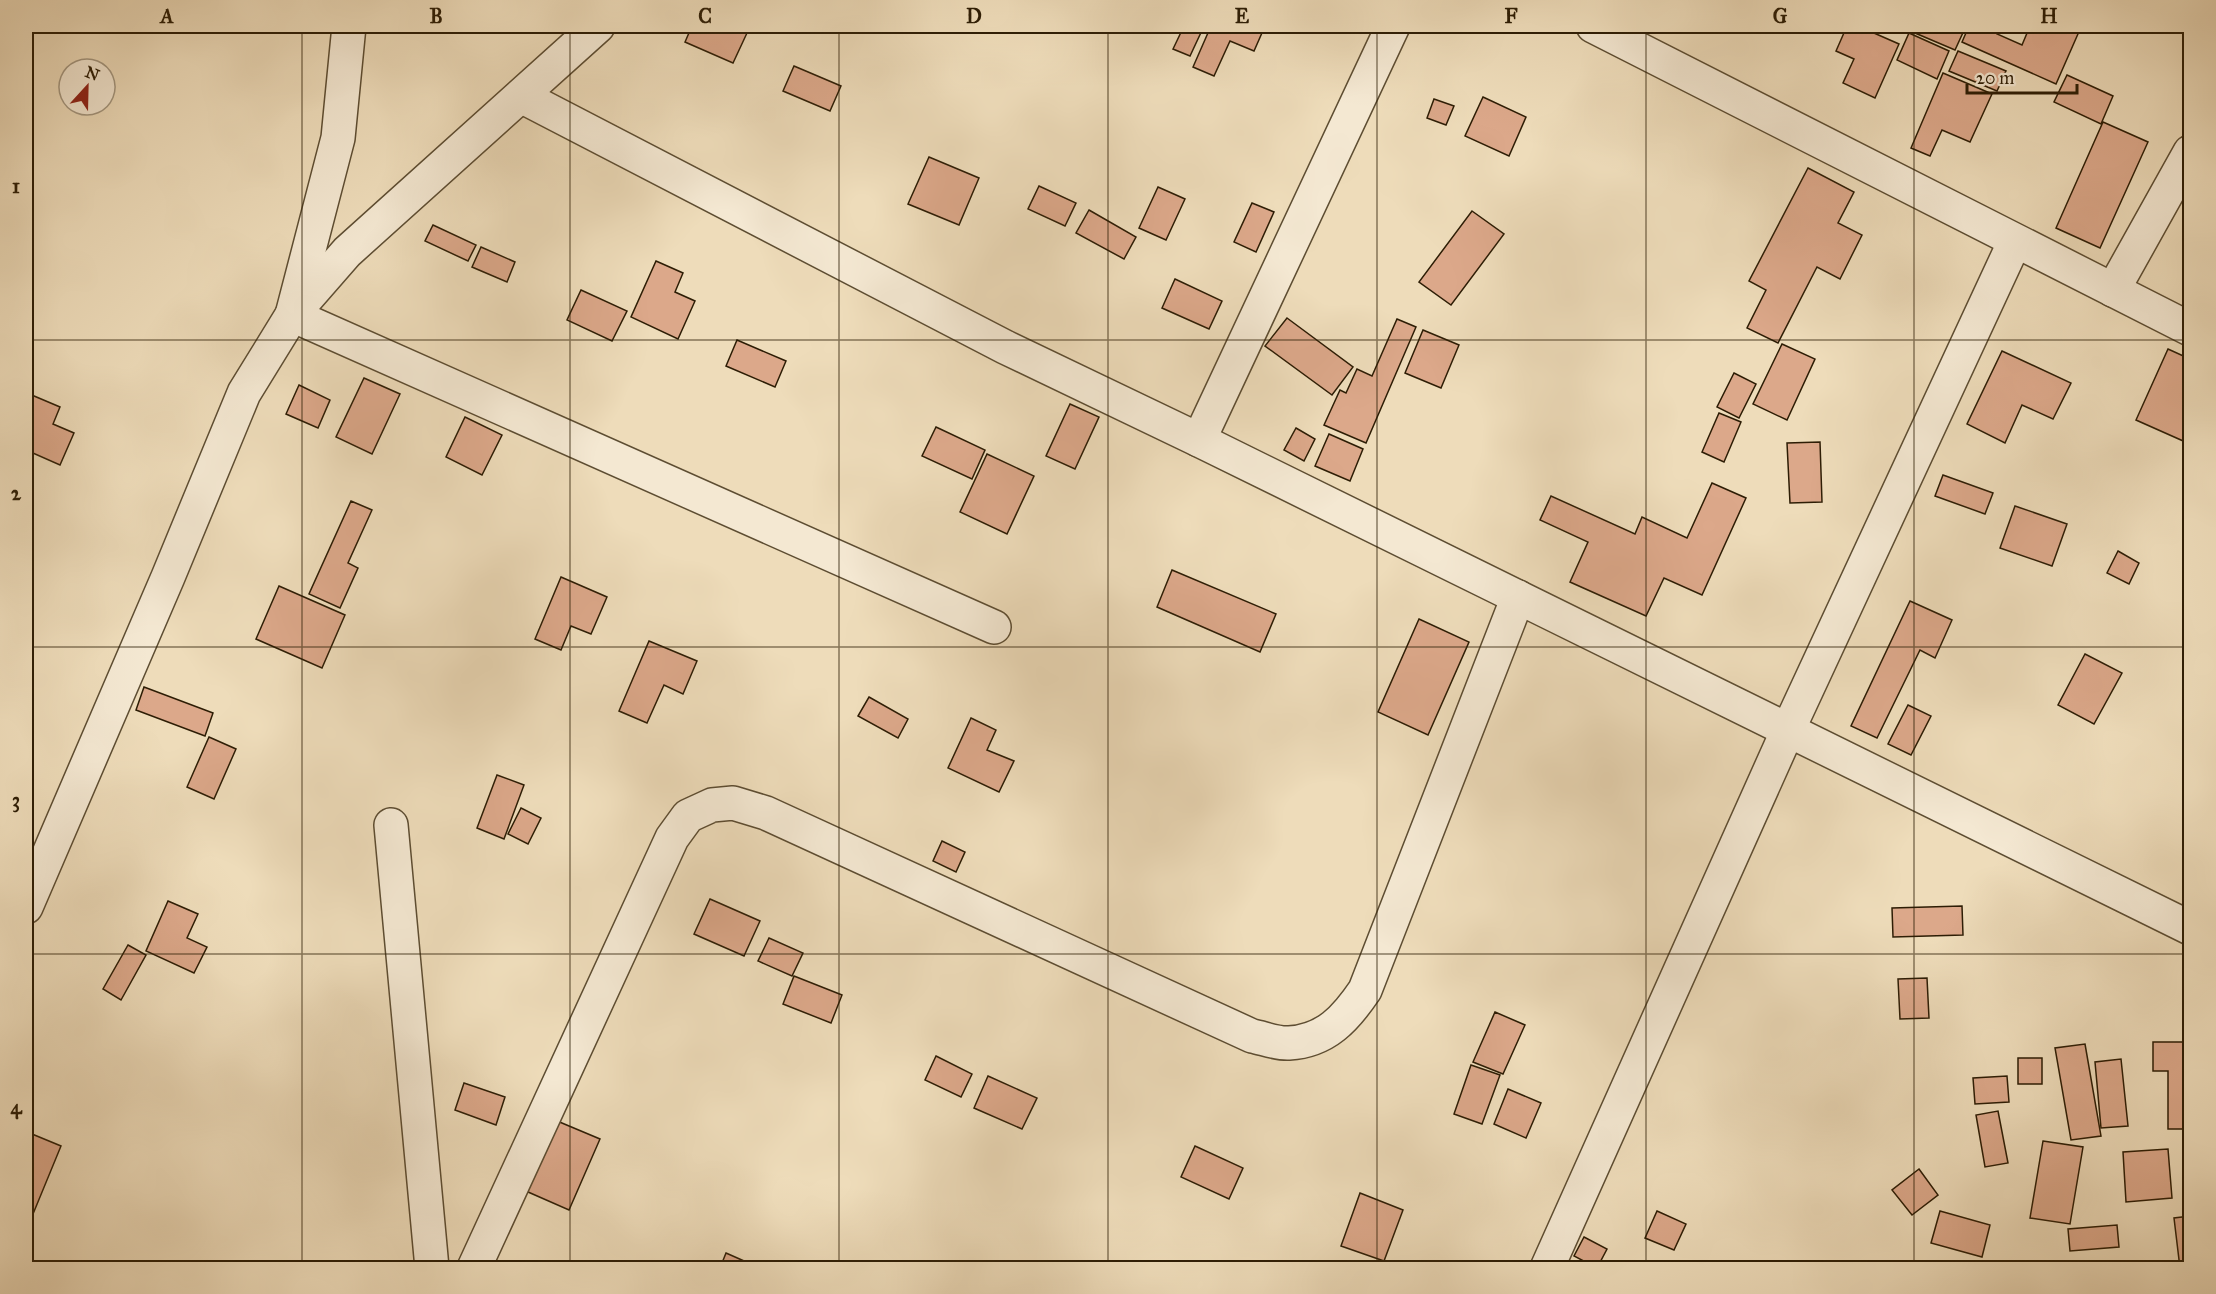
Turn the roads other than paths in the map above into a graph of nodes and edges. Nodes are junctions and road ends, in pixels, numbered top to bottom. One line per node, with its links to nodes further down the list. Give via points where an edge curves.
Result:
1 (349, 26): 9 (street, via 338,138)
2 (598, 26): 5 (street)
3 (1393, 26): 11 (street)
4 (1593, 26): 7 (street)
5 (521, 96): 9 (street, via 347,252); 11 (street, via 1005,347)
6 (2190, 152): 8 (street)
7 (2015, 240): 8 (street); 14 (street)
8 (2114, 290): 10 (street)
9 (292, 315): 13 (street); 16 (street, via 244,393)
10 (2190, 329)
11 (1199, 440): 12 (street)
12 (1518, 597): 14 (street); 19 (street, via 1365,990 1348,1014 1320,1036 1288,1043 1252,1036 766,813 733,803 687,816 672,838)
13 (994, 627)
14 (1788, 730): 17 (street); 20 (street)
15 (391, 825): 18 (street)
16 (26, 907)
17 (2190, 928)
18 (432, 1269)
19 (474, 1269)
20 (1547, 1269)

